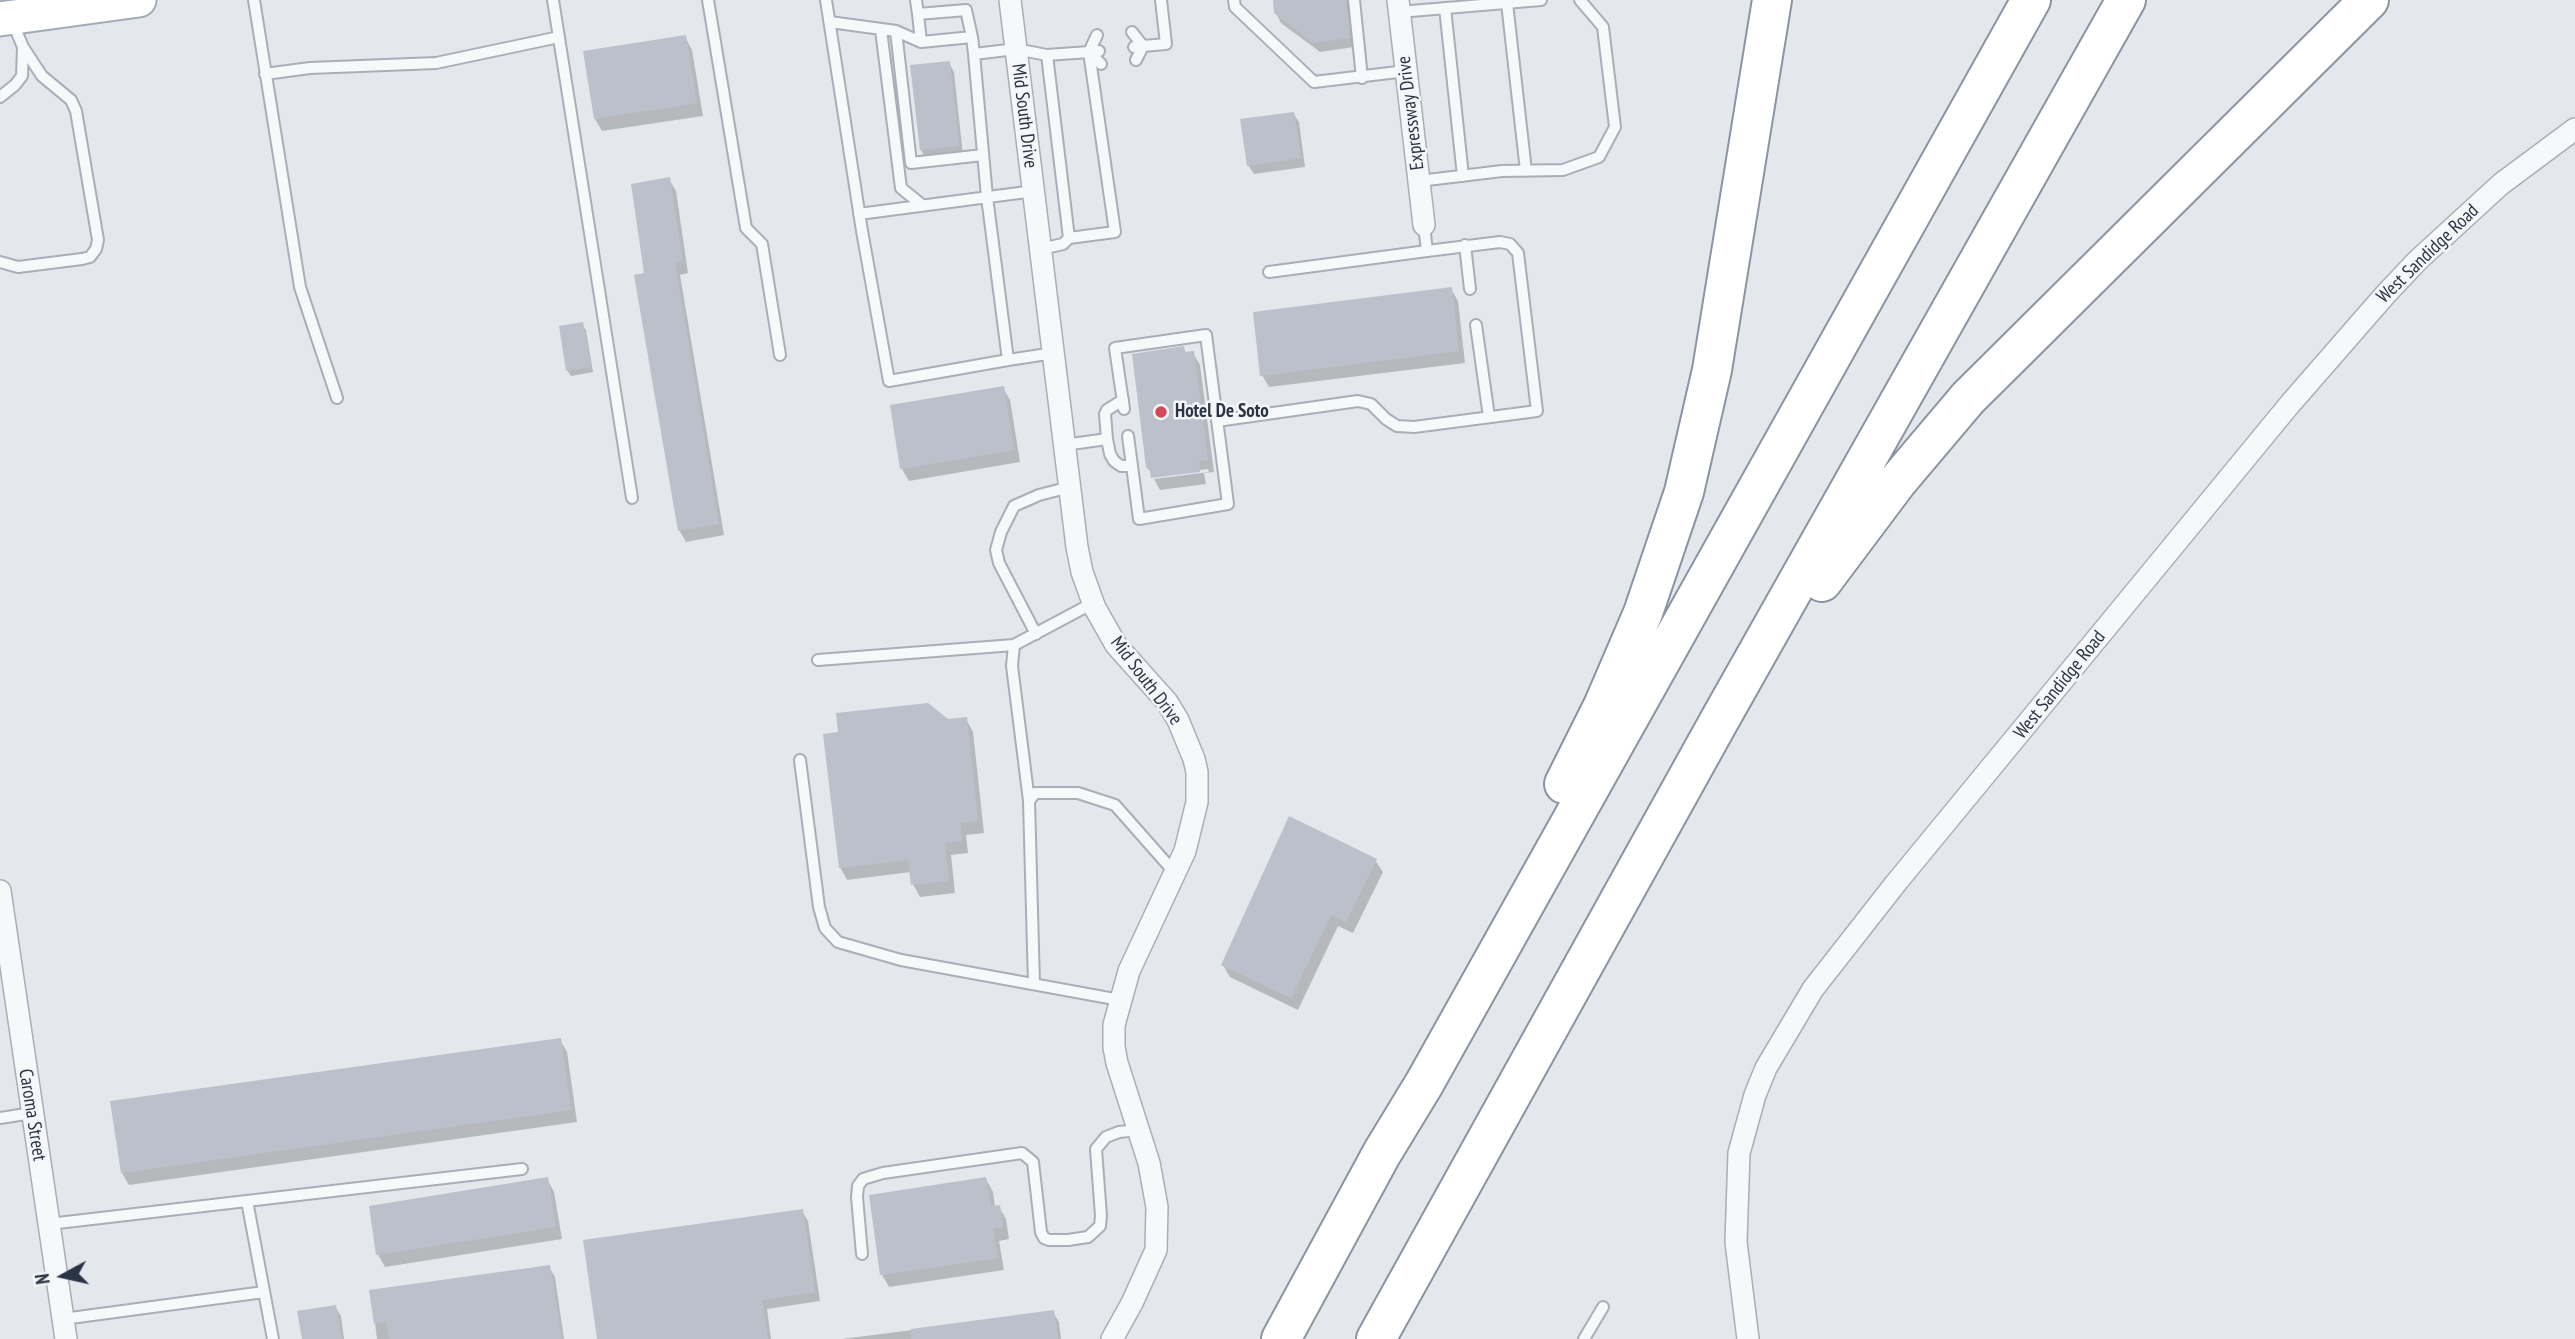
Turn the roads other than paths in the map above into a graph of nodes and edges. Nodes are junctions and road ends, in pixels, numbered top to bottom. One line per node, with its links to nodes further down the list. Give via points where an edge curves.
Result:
1 (139, 0): 22 (main road)
2 (254, 0): 40 (lane)
3 (553, 0): 28 (lane)
4 (708, 0): 62 (lane, via 746,228 762,244)
5 (826, 0): 23 (lane)
6 (916, 0): 21 (lane)
7 (1010, 0): 32 (street, Mid South Drive)
8 (1161, 0): 31 (lane, via 1166,44)
9 (1234, 0): 41 (lane, via 1235,7 1314,82)
10 (1354, 0): 41 (lane)
11 (1541, 0): 18 (lane)
12 (1580, 0): 45 (lane, via 1603,27 1615,127 1599,157 1563,170)
13 (1752, 0): 38 (highway)
14 (1772, 0): 38 (highway)
15 (2031, 0): 84 (highway)
16 (2126, 0): 77 (highway)
17 (2369, 0): 77 (highway, via 1951,418 1888,492 1775,653)
18 (1507, 3): 20 (lane); 45 (lane)
19 (1399, 6): 20 (lane); 39 (street, Expressway Drive)
20 (1445, 8): 46 (lane)
21 (918, 14): 29 (lane, via 966,10); 30 (lane)
22 (11, 21): 42 (lane, via 22,76); 57 (lane, via 42,76 71,100 76,111 98,240 90,257 82,259 18,267)
23 (830, 22): 24 (lane); 51 (lane)
24 (881, 30): 25 (lane); 50 (lane, via 901,188)
25 (896, 31): 30 (lane); 44 (lane, via 911,163)
26 (1132, 32): 31 (lane)
27 (1097, 36): 33 (lane)
28 (559, 37): 40 (lane, via 436,63); 72 (lane)
29 (971, 37): 30 (lane); 34 (lane)
30 (921, 42)
31 (1138, 47): 36 (lane)
32 (1016, 49): 34 (lane); 35 (lane); 48 (street, Mid South Drive)
33 (1094, 52): 35 (lane); 37 (lane); 53 (lane, via 1115,232)
34 (974, 54): 44 (lane)
35 (1047, 55): 53 (lane)
36 (1136, 60)
37 (1101, 64)
38 (1760, 70): 84 (highway, via 1712,370 1667,548 1603,706 1477,956)
39 (1406, 71): 41 (lane); 47 (street, Expressway Drive)
40 (265, 74): 64 (lane, via 300,287)
41 (1362, 78)
42 (0, 97)
43 (2575, 129): 100 (street, West Sandidge Road, via 2501,184 2385,295 1813,989 1766,1068 1739,1153 1735,1242)
44 (983, 155): 49 (lane)
45 (1526, 171): 46 (lane)
46 (1463, 176): 47 (lane)
47 (1419, 181): 52 (street, Expressway Drive)
48 (1034, 191): 49 (lane); 55 (street, Mid South Drive)
49 (987, 197): 50 (lane); 63 (lane)
50 (922, 205): 51 (lane)
51 (859, 214): 63 (lane, via 889,381)
52 (1424, 225): 56 (lane)
53 (1069, 238): 55 (lane)
54 (1465, 246): 56 (lane); 59 (lane); 65 (lane, via 1510,244 1518,253 1520,267 1536,411)
55 (1041, 249): 61 (street, Mid South Drive)
56 (1427, 251): 58 (lane)
57 (0, 262)
58 (1269, 272)
59 (1471, 289)
60 (1476, 325): 65 (lane)
61 (1054, 353): 63 (lane); 69 (street, Mid South Drive)
62 (780, 355)
63 (1008, 360)
64 (337, 398)
65 (1489, 417): 66 (lane, via 1414,428 1397,426 1371,404 1358,401)
66 (1217, 421): 68 (lane, via 1206,335 1115,348 1124,404 1105,414); 70 (lane, via 1228,504 1139,519)
67 (1128, 436): 70 (lane)
68 (1107, 439): 69 (lane); 70 (lane, via 1114,461)
69 (1064, 445): 71 (street, Mid South Drive)
70 (1132, 466)
71 (1070, 487): 73 (street, Mid South Drive, via 1077,547); 74 (lane, via 1014,506 996,550)
72 (632, 498)
73 (1093, 603): 74 (lane); 80 (street, Mid South Drive, via 1116,645 1167,702 1194,759 1198,802)
74 (1036, 634): 75 (lane)
75 (1014, 645): 76 (lane); 79 (lane, via 1012,666)
76 (818, 660)
77 (1719, 721): 98 (highway)
78 (800, 760): 82 (lane, via 819,907 825,928 838,942 901,960)
79 (1029, 802): 80 (lane, via 1035,793 1079,793 1115,805); 82 (lane)
80 (1175, 873): 83 (street, Mid South Drive)
81 (0, 891): 85 (street, Caroma Street)
82 (1034, 984): 83 (lane)
83 (1120, 1000): 87 (street, Mid South Drive, via 1114,1047)
84 (1424, 1084): 97 (highway)
85 (32, 1113): 86 (lane); 90 (street, Caroma Street)
86 (0, 1118)
87 (1139, 1130): 91 (lane, via 1106,1137 1096,1149 1101,1216 1100,1226 1088,1237 1044,1238 1033,1162 1022,1153 863,1179 857,1197); 96 (street, Mid South Drive, via 1155,1190 1156,1250)
88 (522, 1169): 89 (lane)
89 (247, 1201): 90 (lane); 92 (lane)
90 (49, 1224): 94 (street, Caroma Street)
91 (862, 1254)
92 (264, 1292): 94 (lane); 95 (lane)
93 (1603, 1307): 99 (lane)
94 (65, 1329)
95 (273, 1339)
96 (1112, 1339)
97 (1282, 1339)
98 (1376, 1339)
99 (1584, 1339)
100 (1748, 1339)

